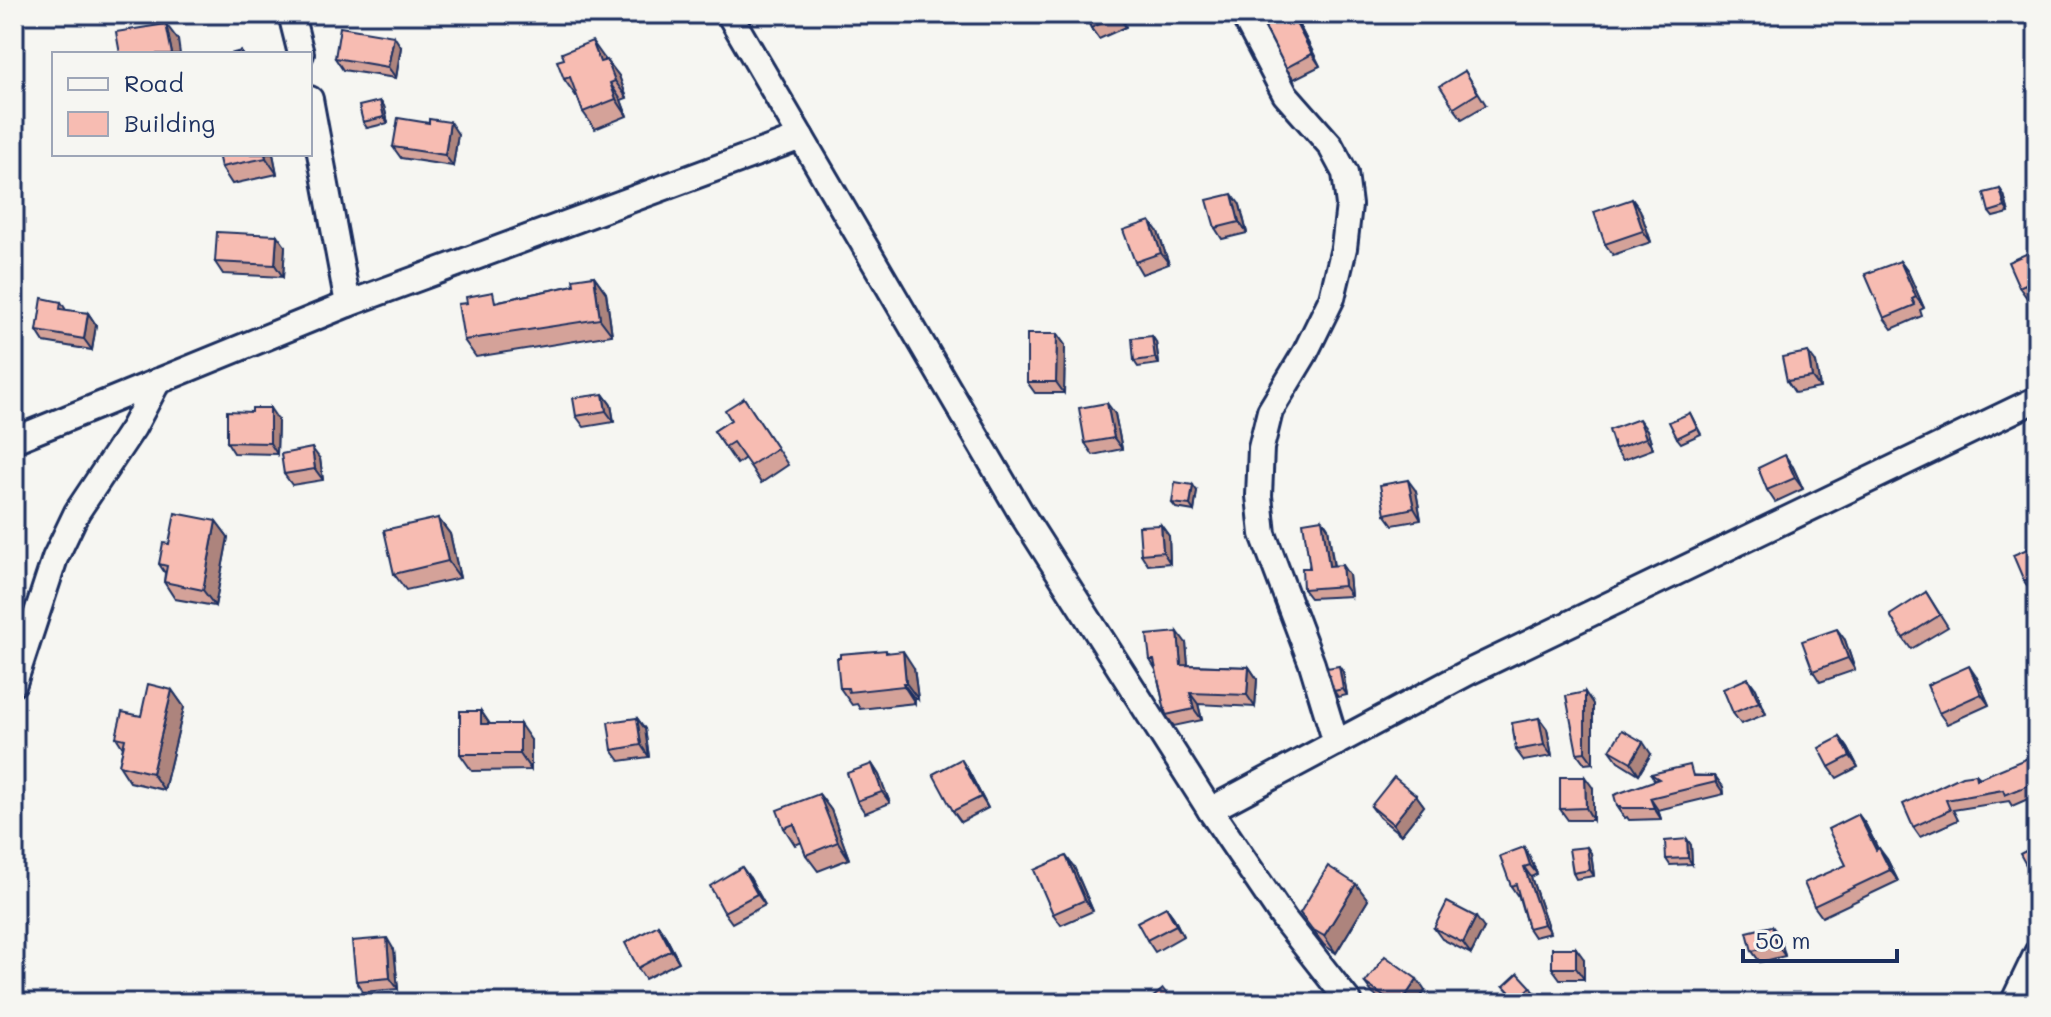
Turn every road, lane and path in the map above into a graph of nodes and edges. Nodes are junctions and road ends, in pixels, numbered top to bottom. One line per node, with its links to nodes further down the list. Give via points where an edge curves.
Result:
1 (291, 14): 4 (street)
2 (729, 14): 6 (street)
3 (1243, 14): 12 (street, via 1285,94 1330,145 1345,173 1349,205 1332,298 1270,411 1261,448 1259,496 1263,534)
4 (300, 52)
5 (312, 110): 7 (street)
6 (801, 137): 7 (street); 13 (street, via 1021,513)
7 (348, 304): 8 (street)
8 (158, 381): 10 (street); 11 (street, via 55,558)
9 (2037, 399): 12 (street, via 1497,658)
10 (14, 440)
11 (14, 683)
12 (1336, 743): 13 (street)
13 (1210, 810): 15 (street, via 1284,919)
14 (2037, 953): 16 (street)
15 (1350, 1003)
16 (2013, 1003)

